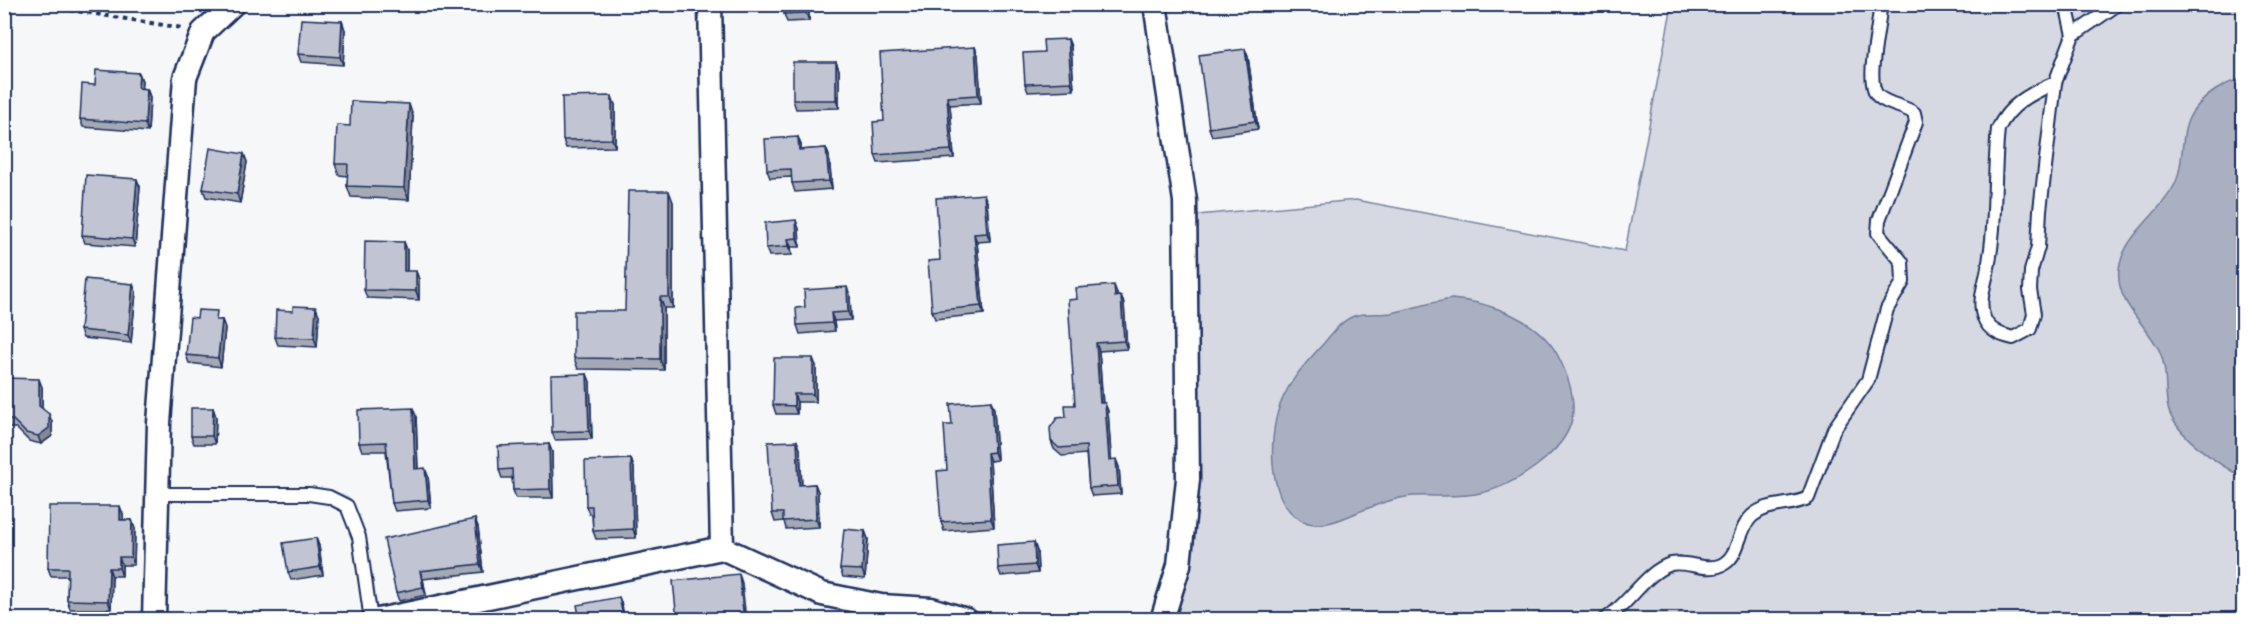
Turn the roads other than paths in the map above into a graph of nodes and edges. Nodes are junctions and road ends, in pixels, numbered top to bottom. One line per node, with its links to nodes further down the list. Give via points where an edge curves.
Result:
1 (233, 4): 9 (street, via 202,32 185,78)
2 (710, 4): 10 (street)
3 (1155, 4): 18 (street, via 1185,201 1188,445 1179,565)
4 (1880, 4): 19 (lane, via 1871,78 1874,90 1878,97 1914,113 1916,122 1880,220 1878,233 1905,270 1887,309 1868,380 1834,429 1808,498 1773,506 1750,518 1724,564 1713,568 1673,564 1660,569)
5 (2066, 4): 7 (lane)
6 (2118, 4): 7 (lane)
7 (2073, 35): 8 (lane)
8 (2055, 83): 8 (lane, via 2038,247 2031,271 2034,314 2030,329 2013,338 1989,327 1983,318 1981,301 1992,245 1998,129 2004,117 2022,100)
9 (157, 494): 14 (street); 15 (lane, via 309,494 347,506 359,537)
10 (722, 548): 11 (street, via 822,594); 12 (street)
11 (890, 613): 17 (street, via 931,609)
12 (410, 617): 16 (street)
13 (2244, 617): 20 (lane)
14 (154, 620)
15 (371, 620)
16 (378, 620)
17 (966, 620)
18 (1162, 620)
19 (1604, 620)
20 (2234, 620)

